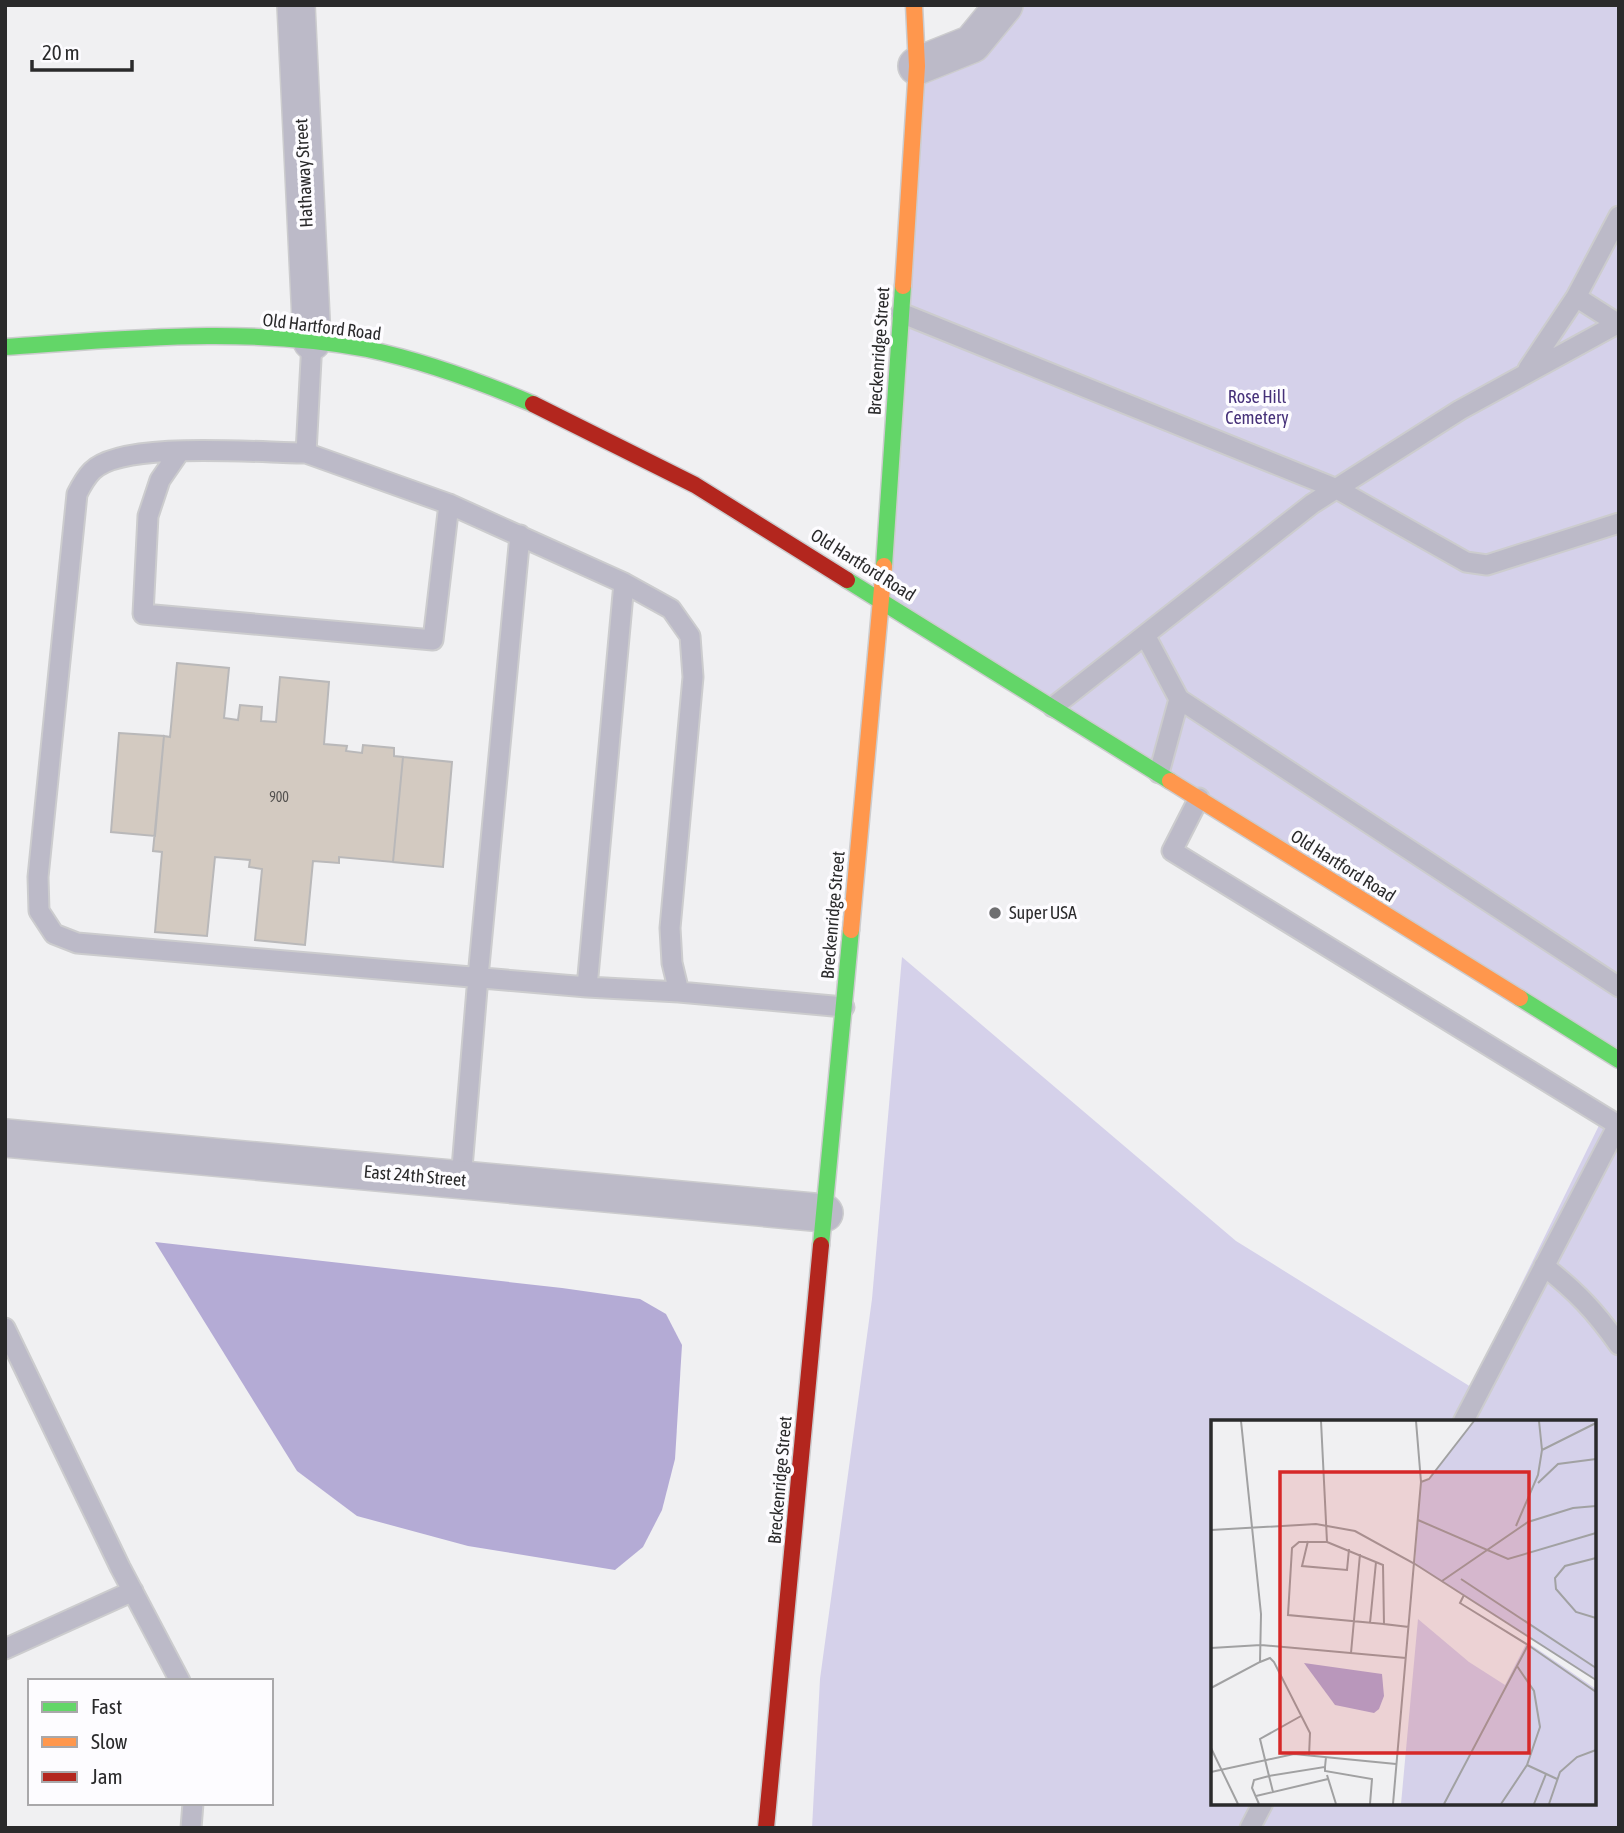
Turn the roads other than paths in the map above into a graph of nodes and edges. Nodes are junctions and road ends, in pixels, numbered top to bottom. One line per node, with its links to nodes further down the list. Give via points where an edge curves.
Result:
1 (296, 5): 9 (street, Hathaway Street)
2 (914, 5): 4 (main road, Breckenridge Street)
3 (1004, 5): 4 (street, via 972,44)
4 (917, 66): 7 (main road, Breckenridge Street)
5 (1619, 216): 6 (lane)
6 (1576, 297): 8 (lane); 11 (lane)
7 (901, 313): 14 (lane); 19 (main road, Breckenridge Street)
8 (1618, 323): 11 (lane)
9 (312, 341): 10 (main road, Old Hartford Road, via 213,337); 13 (lane); 19 (main road, Old Hartford Road, via 428,365 489,386 610,439 695,485)
10 (5, 347)
11 (1523, 375): 14 (lane)
12 (180, 451): 13 (lane); 15 (lane, via 160,480 148,516 143,614 433,640); 25 (lane, via 121,456 92,470 77,494 39,911 54,934 77,943)
13 (306, 453): 15 (lane)
14 (1337, 489): 16 (lane, via 1466,562 1487,565); 20 (lane)
15 (449, 504): 17 (lane)
16 (1619, 523)
17 (520, 536): 18 (lane); 25 (lane)
18 (624, 583): 26 (lane); 28 (lane, via 671,608 690,636 693,677 670,928)
19 (882, 600): 22 (main road, Old Hartford Road); 29 (main road, Breckenridge Street)
20 (1145, 635): 21 (lane); 22 (lane)
21 (1179, 699): 23 (lane); 27 (lane)
22 (1053, 707): 23 (main road, Old Hartford Road)
23 (1159, 773): 24 (main road, Old Hartford Road)
24 (1199, 798): 30 (main road, Old Hartford Road); 31 (lane, via 1172,851)
25 (478, 977): 26 (lane); 33 (lane)
26 (587, 987): 28 (lane)
27 (1619, 987)
28 (679, 992): 29 (lane)
29 (844, 1007): 34 (main road, Breckenridge Street)
30 (1619, 1060)
31 (1618, 1126): 35 (lane)
32 (5, 1138): 33 (street, East 24th Street)
33 (461, 1180): 34 (street, East 24th Street)
34 (824, 1213): 45 (main road, Breckenridge Street)
35 (1545, 1266): 37 (lane, via 1596,1312); 38 (lane)
36 (5, 1328): 39 (lane)
37 (1619, 1345)
38 (1464, 1420)
39 (133, 1591): 40 (lane); 41 (lane)
40 (5, 1649)
41 (179, 1679)
42 (193, 1805): 44 (lane)
43 (1262, 1805): 46 (lane)
44 (191, 1828)
45 (766, 1828)
46 (1251, 1828)

